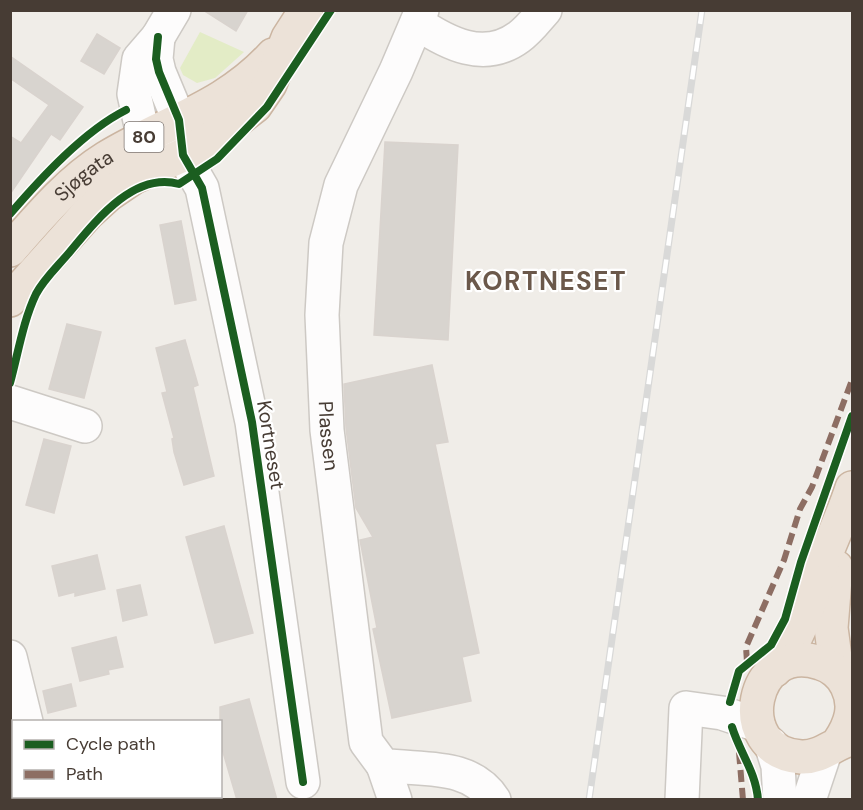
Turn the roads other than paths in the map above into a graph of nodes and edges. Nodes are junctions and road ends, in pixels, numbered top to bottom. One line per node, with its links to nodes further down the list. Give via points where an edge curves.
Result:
1 (306, 10): 5 (highway, Sjøgata / 80)
2 (545, 10): 3 (street, via 520,37 495,48 468,49 447,43)
3 (419, 17): 20 (street, Plassen, via 331,214 322,305 327,430 362,717 366,742)
4 (166, 24): 6 (street, Kortneset, via 156,59); 7 (street, via 139,59 136,73 136,104)
5 (288, 38): 6 (highway, Sjøgata / 80, via 255,75 232,93); 8 (highway, Sjøgata / 80, via 270,84 255,106 236,123)
6 (179, 120): 7 (highway, Sjøgata / 80); 8 (street, Kortneset)
7 (146, 136): 8 (street); 9 (highway, Sjøgata / 80, via 79,177)
8 (183, 155): 10 (highway, Sjøgata / 80, via 152,167 109,194); 21 (street, Kortneset, via 202,188 252,422)
9 (10, 250)
10 (10, 300)
11 (10, 402): 12 (street)
12 (85, 426)
13 (850, 494): 15 (highway, via 803,624); 16 (highway, via 831,602)
14 (10, 657): 17 (street)
15 (775, 669): 16 (highway, via 806,660 826,664); 18 (highway, via 759,689 756,701)
16 (845, 681): 19 (highway, via 852,698 852,714)
17 (26, 720)
18 (764, 734): 19 (highway, via 791,755 814,756); 24 (street, via 722,713 686,708); 25 (street, via 778,766)
19 (839, 744): 26 (street)
20 (384, 765): 22 (street, via 432,768 463,775); 23 (street, Plassen)
21 (303, 782)
22 (490, 793)
23 (395, 800)
24 (682, 800)
25 (780, 800)
26 (809, 800)

